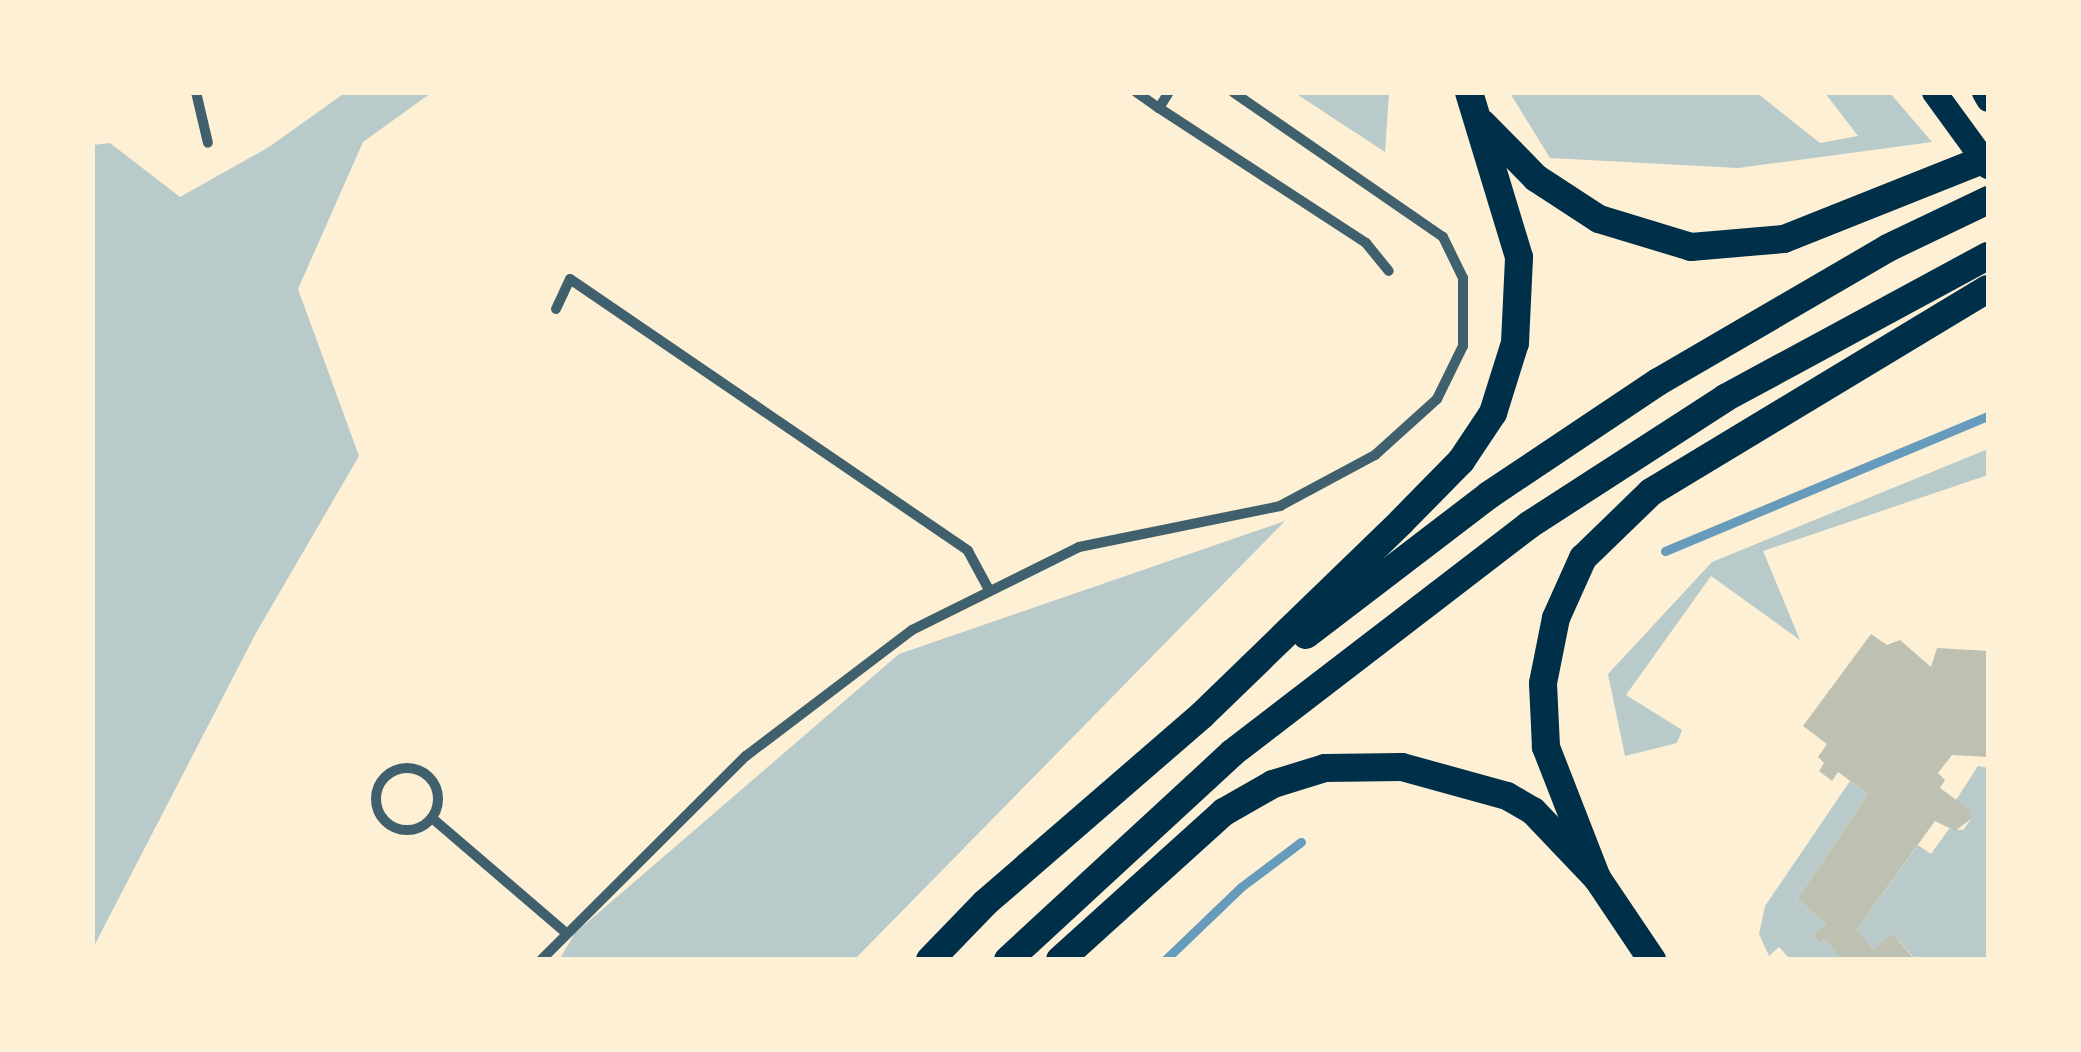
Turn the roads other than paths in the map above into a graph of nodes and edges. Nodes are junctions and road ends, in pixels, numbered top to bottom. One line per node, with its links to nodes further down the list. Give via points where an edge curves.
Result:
1 (196, 92): 11 (street)
2 (1136, 92): 9 (street)
3 (1169, 92): 9 (street)
4 (1233, 92): 19 (street, via 1443,237 1463,278 1463,346 1437,399 1375,455 1280,506 1079,547)
5 (1469, 92): 10 (highway)
6 (1934, 92): 13 (main road)
7 (1984, 92): 8 (main road)
8 (1988, 99)
9 (1159, 108): 16 (street, via 1366,243)
10 (1478, 120): 12 (highway, via 1536,178 1599,219 1692,248 1784,238); 20 (highway, via 1519,257 1516,343 1492,413 1461,461)
11 (208, 143)
12 (1988, 158)
13 (1988, 166)
14 (1988, 200): 20 (highway, via 1888,248 1658,382 1489,495)
15 (1988, 256): 26 (highway, via 1726,398 1529,525 1232,753)
16 (1388, 272)
17 (1988, 290): 22 (highway, via 1651,492 1584,558 1556,618 1543,682 1546,747)
18 (556, 308): 19 (street, via 570,279 968,550)
19 (988, 588): 23 (street, via 912,630 746,756)
20 (1202, 715): 25 (highway, via 985,903)
21 (432, 818): 21 (street, via 439,799 424,773 405,768 380,783 376,804 385,822 415,830); 23 (street)
22 (1597, 878): 27 (highway, via 1556,830 1507,796 1402,767 1325,768 1273,784 1224,812); 28 (highway)
23 (564, 931): 24 (street)
24 (541, 960)
25 (930, 960)
26 (1008, 960)
27 (1060, 960)
28 (1652, 960)

